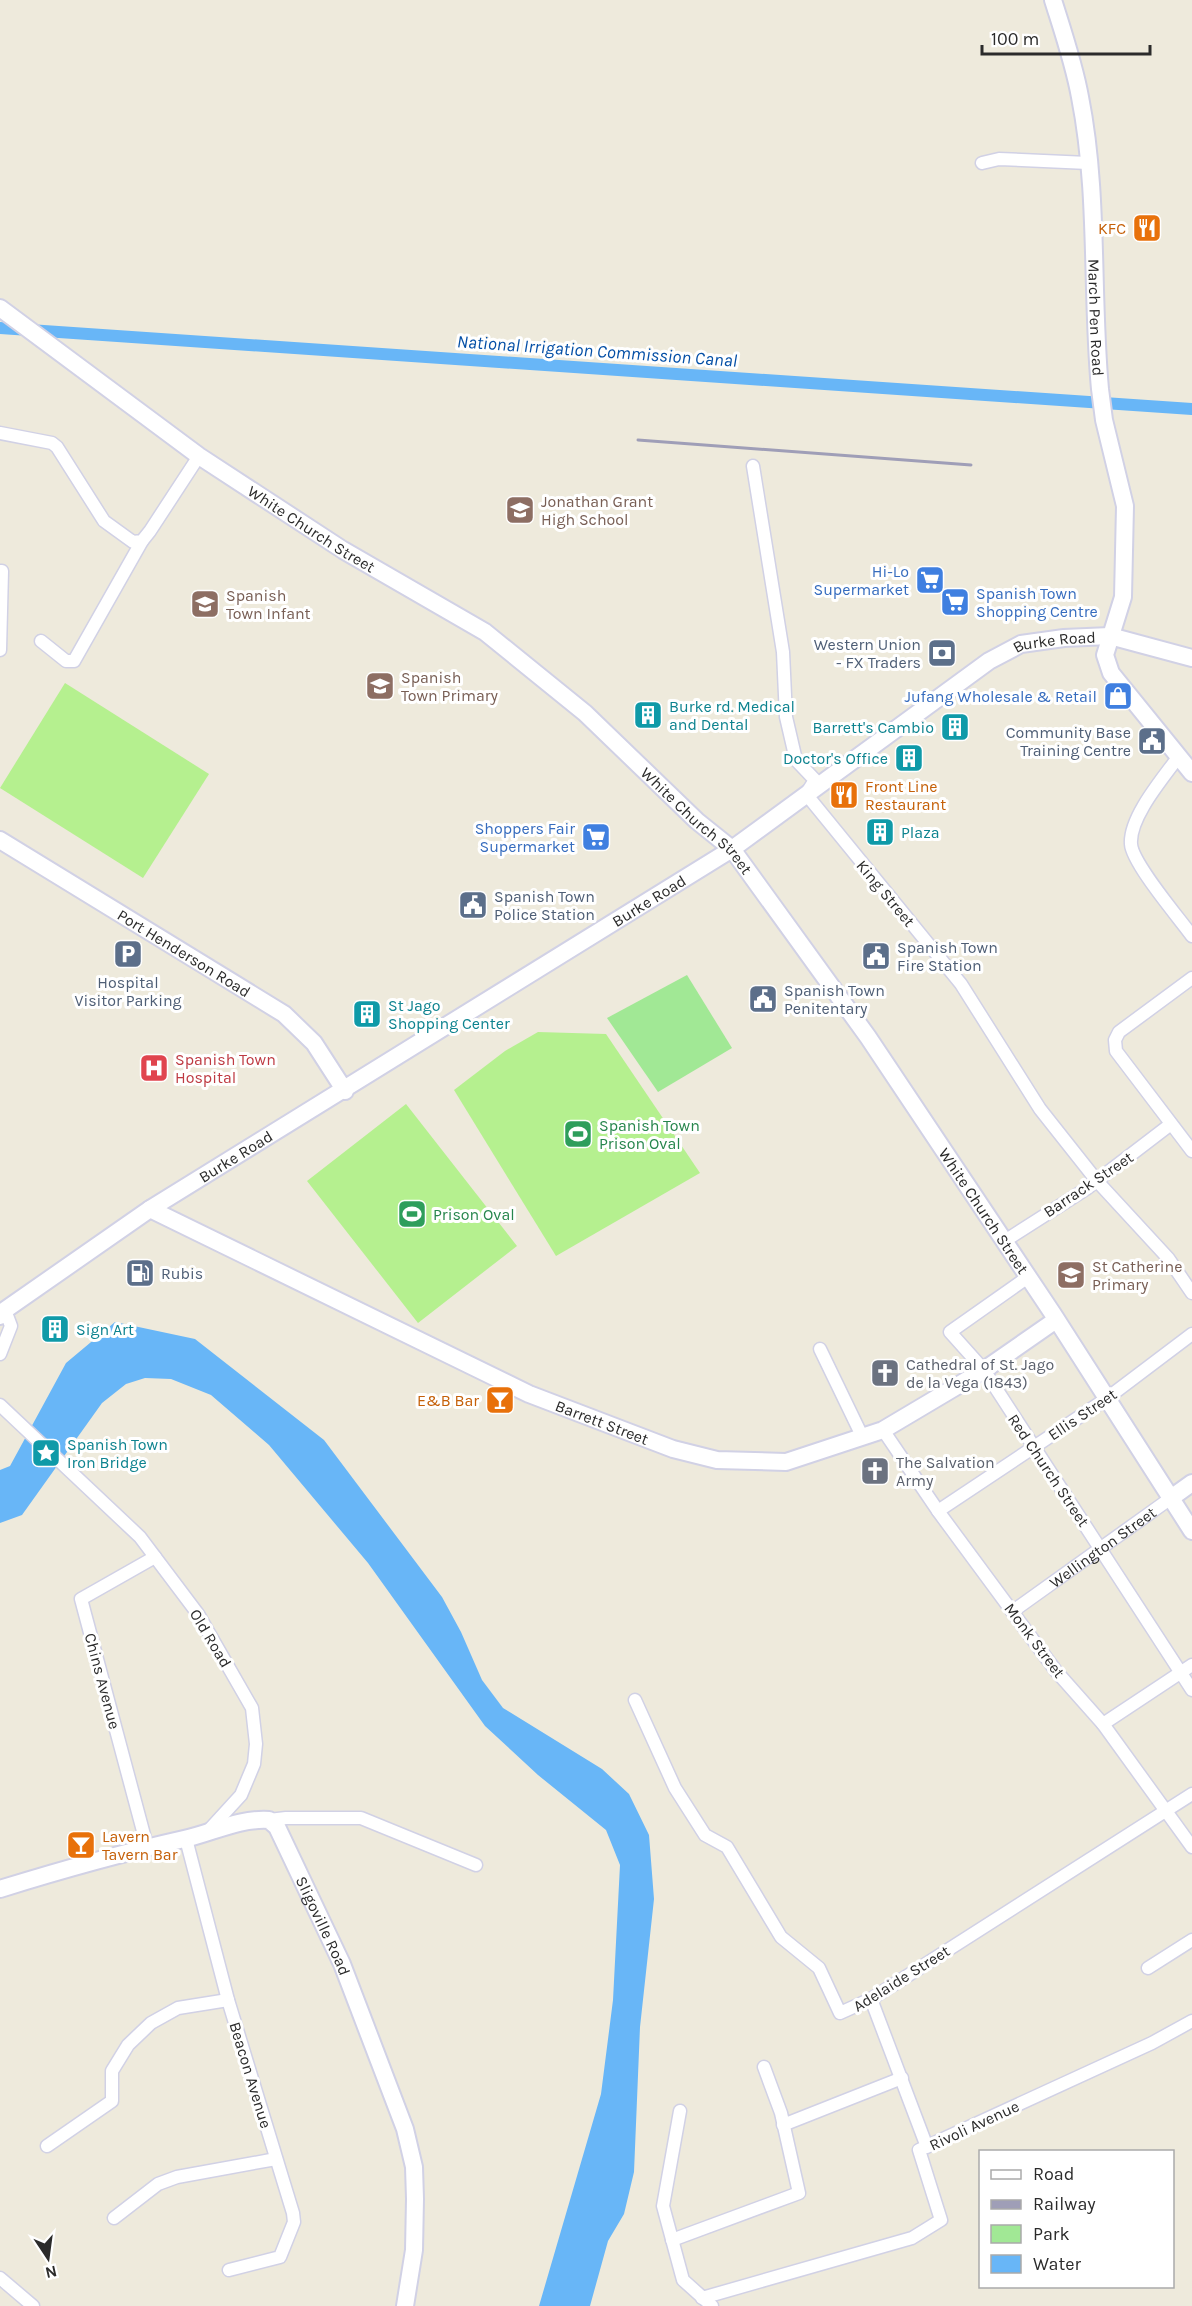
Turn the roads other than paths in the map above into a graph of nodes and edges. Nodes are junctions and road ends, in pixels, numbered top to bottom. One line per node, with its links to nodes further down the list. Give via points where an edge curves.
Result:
1 (1053, 0): 3 (street, March Pen Road, via 1078,88)
2 (982, 163): 3 (street, via 999,159)
3 (1088, 163): 11 (street, March Pen Road, via 1100,389 1125,506 1123,597)
4 (0, 308): 6 (street, White Church Street)
5 (0, 433): 8 (street, via 52,443 104,521 133,542)
6 (199, 456): 8 (street); 19 (street, White Church Street, via 343,550 485,633 585,713 697,821)
7 (753, 466): 17 (street, via 783,652 786,717 796,760 815,780)
8 (142, 541): 12 (street, via 74,661 66,661)
9 (1, 571): 10 (street)
10 (1, 619): 13 (street)
11 (1110, 636): 14 (street, Burke Road); 15 (street, March Pen Road, via 1105,655 1110,673); 17 (street, Burke Road, via 1021,644 989,661)
12 (41, 641)
13 (0, 650)
14 (1192, 658)
15 (1179, 756): 16 (street, March Pen Road); 20 (street, via 1141,812 1132,831 1131,846)
16 (1192, 773)
17 (806, 794): 19 (street, Burke Road); 25 (street, King Street, via 961,984 1040,1108)
18 (0, 840): 22 (street, Port Henderson Road, via 284,1014 314,1043)
19 (732, 849): 22 (street, Burke Road); 27 (street, White Church Street, via 868,1037)
20 (1192, 936)
21 (1192, 978): 23 (street, via 1119,1032 1115,1040 1116,1051)
22 (345, 1090): 26 (street, Burke Road)
23 (1171, 1125): 24 (street); 25 (street, Barrack Street)
24 (1192, 1151)
25 (1097, 1181): 27 (street, Barrack Street); 29 (street, King Street, via 1168,1258)
26 (150, 1209): 30 (street, Burke Road); 39 (street, Barrett Street, via 529,1394 673,1449 717,1460 786,1462)
27 (1003, 1242): 28 (street, White Church Street)
28 (1028, 1277): 31 (street, White Church Street); 35 (street, Red Church Street, via 950,1332)
29 (1192, 1293)
30 (3, 1313): 34 (street, via 10,1326)
31 (1056, 1320): 35 (street, Barrett Street); 36 (street, White Church Street)
32 (1192, 1334): 36 (street, Ellis Street)
33 (820, 1349): 39 (street)
34 (0, 1354)
35 (984, 1370): 38 (street, Barrett Street); 40 (street, Red Church Street)
36 (1106, 1399): 40 (street, Ellis Street); 42 (street, White Church Street)
37 (0, 1406): 46 (street, Old Road, via 140,1537)
38 (883, 1430): 39 (street, Barrett Street); 43 (street, Monk Street)
39 (863, 1438)
40 (1033, 1448): 43 (street, Ellis Street); 45 (street, Red Church Street)
41 (1192, 1483): 42 (street, Wellington Street)
42 (1171, 1498): 44 (street, White Church Street); 45 (street, Wellington Street)
43 (938, 1511): 47 (street, Monk Street)
44 (1192, 1531)
45 (1101, 1548): 47 (street, Wellington Street); 49 (street, Red Church Street)
46 (155, 1557): 56 (street, Old Road, via 198,1614 252,1708 254,1764 241,1795); 58 (street, Chins Avenue, via 81,1599)
47 (1013, 1611): 52 (street, Monk Street, via 1056,1671)
48 (1192, 1665): 49 (street)
49 (1181, 1672): 50 (street, Red Church Street); 52 (street)
50 (1192, 1690)
51 (635, 1700): 64 (street, Adelaide Street, via 675,1788 705,1835 727,1847 781,1936 819,1968 840,2013)
52 (1103, 1724): 54 (street, Monk Street)
53 (1192, 1794): 54 (street, Adelaide Street)
54 (1166, 1810): 59 (street, Monk Street); 64 (street, Adelaide Street)
55 (269, 1820): 56 (street); 60 (street, via 361,1818); 80 (street, Sligoville Road, via 277,1827 342,1964 405,2129 416,2199 414,2250)
56 (209, 1830): 57 (street)
57 (186, 1839): 58 (street); 65 (street, Beacon Avenue)
58 (147, 1846): 61 (street)
59 (1192, 1847)
60 (476, 1864)
61 (0, 1889)
62 (1192, 1940): 63 (street)
63 (1148, 1968)
64 (871, 1999): 68 (street)
65 (228, 2000): 71 (street, via 178,2008 151,2023 128,2044 112,2071 112,2101); 73 (street, Beacon Avenue)
66 (1192, 2021): 72 (street, Rivoli Avenue)
67 (764, 2067): 70 (street)
68 (902, 2078): 70 (street); 72 (street)
69 (680, 2111): 75 (street, via 663,2206)
70 (783, 2125): 75 (street, via 799,2193)
71 (47, 2146)
72 (927, 2146): 78 (street, Rivoli Avenue, via 919,2150 941,2220 912,2238)
73 (276, 2159): 74 (street, via 177,2177 158,2184); 76 (street, Beacon Avenue, via 294,2222 285,2247 280,2257)
74 (114, 2218)
75 (672, 2240): 78 (street, via 683,2280)
76 (229, 2270)
77 (0, 2278): 79 (street)
78 (702, 2298): 81 (street)
79 (33, 2306)
80 (405, 2306)
81 (712, 2306)

